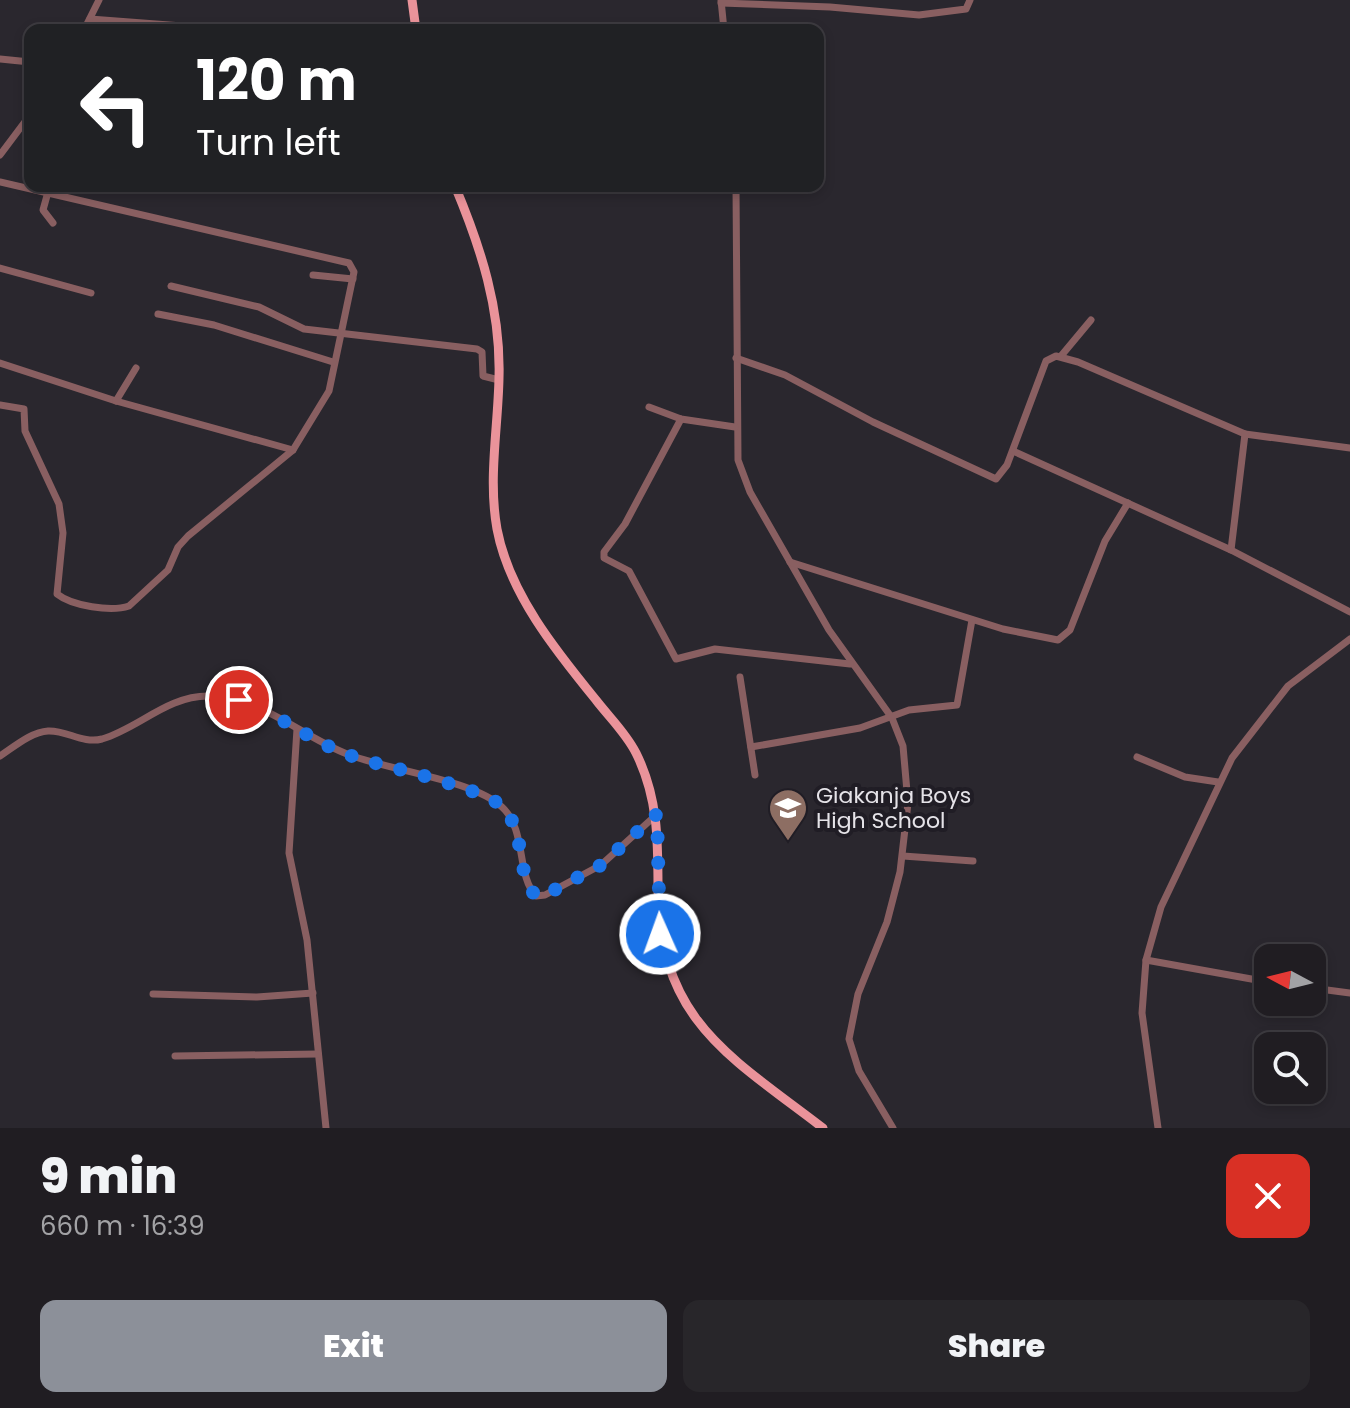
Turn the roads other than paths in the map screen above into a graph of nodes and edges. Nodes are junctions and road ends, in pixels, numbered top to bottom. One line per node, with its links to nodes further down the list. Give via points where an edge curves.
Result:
1 (99, 0): 5 (street)
2 (412, 0): 8 (main road)
3 (970, 0): 4 (street, via 966,9 919,15)
4 (721, 2): 9 (street)
5 (90, 19): 6 (street); 7 (street)
6 (87, 24)
7 (156, 24)
8 (415, 24)
9 (723, 24)
10 (0, 59): 11 (street)
11 (24, 61)
12 (24, 123): 13 (street)
13 (0, 155)
14 (0, 182): 15 (street)
15 (24, 187)
16 (48, 192): 19 (street, via 43,210); 22 (street, via 349,263)
17 (457, 192): 33 (main road, via 491,286)
18 (736, 192): 29 (street)
19 (53, 223)
20 (0, 268): 24 (street)
21 (313, 275): 22 (street)
22 (353, 279): 27 (street)
23 (171, 286): 27 (street, via 259,307 304,329)
24 (91, 293)
25 (158, 314): 30 (street, via 214,325)
26 (1091, 320): 28 (street)
27 (342, 332): 30 (street); 33 (street, via 477,349 482,352 483,376)
28 (1061, 356): 39 (street); 42 (street, via 1046,361)
29 (736, 358): 38 (street); 42 (street, via 785,375 993,478 1001,477)
30 (333, 362): 41 (street, via 326,399)
31 (0, 363): 34 (street)
32 (136, 368): 34 (street)
33 (499, 380): 58 (main road, via 493,479 504,553 523,597 564,660 635,749)
34 (116, 401): 41 (street)
35 (0, 405): 41 (street, via 24,409 25,431 56,492 63,533 57,594 105,607 129,606 168,570 188,536)
36 (649, 407): 37 (street)
37 (681, 419): 38 (street); 49 (street, via 604,558 629,571 676,659 715,649)
38 (735, 427): 45 (street, via 744,478)
39 (1245, 434): 40 (street); 44 (street)
40 (1350, 448)
41 (293, 450)
42 (1013, 451): 43 (street)
43 (1128, 503): 44 (street); 47 (street, via 1105,541 1062,639)
44 (1231, 550): 46 (street)
45 (790, 562): 47 (street); 49 (street)
46 (1350, 612)
47 (972, 620): 51 (street, via 957,705 909,710)
48 (1350, 639): 57 (street, via 1288,686)
49 (850, 664): 51 (street)
50 (740, 677): 53 (street)
51 (892, 718): 53 (street); 59 (street, via 900,731 907,776)
52 (297, 729): 54 (street, via 254,705 205,696 177,701 106,737 80,739 48,731); 58 (street, via 348,754 436,779 501,806 516,830 536,896 601,865); 64 (street, via 289,853)
53 (751, 747): 56 (street)
54 (0, 756)
55 (1137, 757): 57 (street, via 1185,777)
56 (755, 775)
57 (1218, 782): 61 (street, via 1186,862 1161,907)
58 (657, 814): 70 (main road, via 660,934 672,981 695,1020 727,1054)
59 (903, 856): 60 (street); 71 (street, via 887,922 858,994 849,1039 859,1071)
60 (973, 861)
61 (1146, 960): 62 (street); 72 (street, via 1142,1013)
62 (1254, 979)
63 (1326, 990): 65 (street)
64 (313, 993): 66 (street); 67 (street)
65 (1350, 993)
66 (153, 994)
67 (318, 1054): 68 (street); 69 (street)
68 (175, 1056)
69 (326, 1128)
70 (823, 1128)
71 (893, 1128)
72 (1158, 1128)

